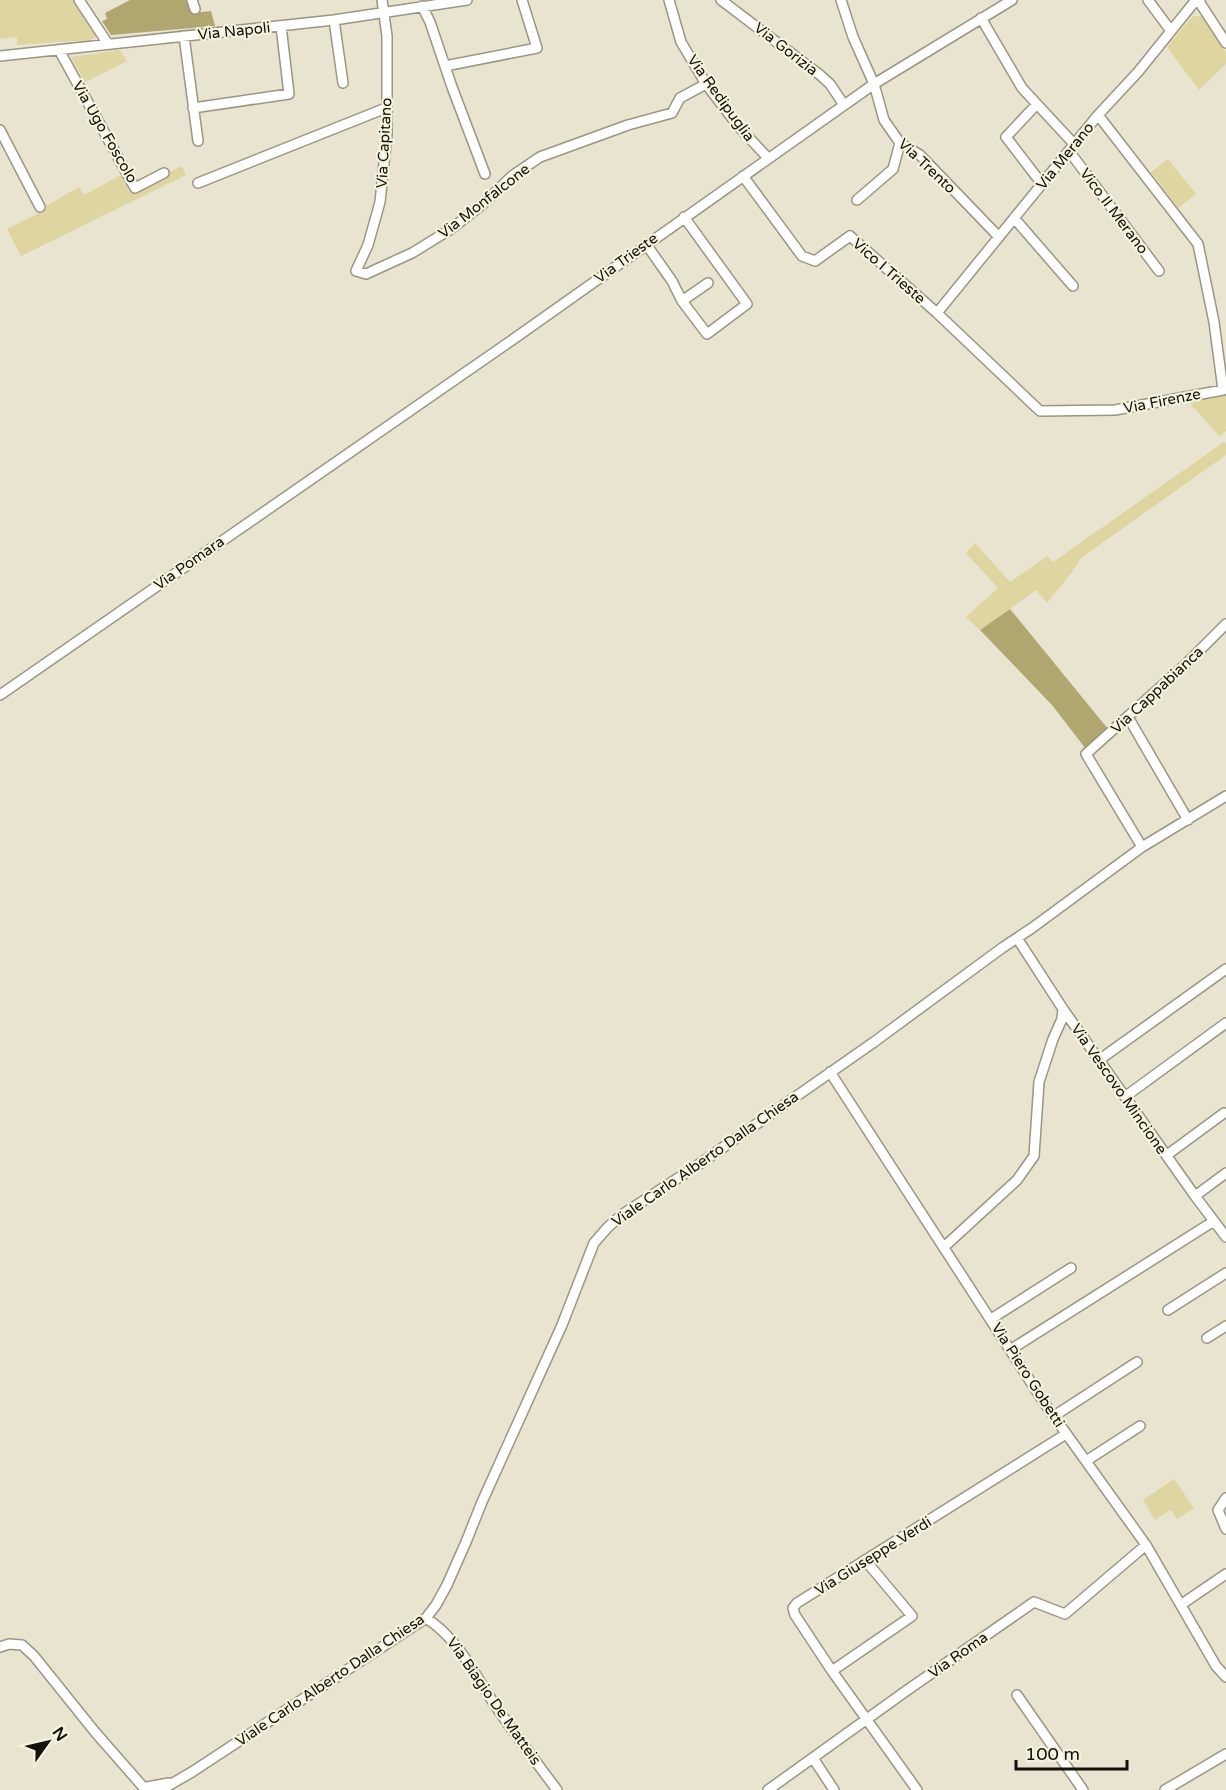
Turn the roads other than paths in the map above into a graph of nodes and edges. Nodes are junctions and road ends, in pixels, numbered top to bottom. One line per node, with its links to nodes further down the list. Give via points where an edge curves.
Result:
1 (79, 0): 19 (street)
2 (382, 0): 12 (street, Via Capitano)
3 (467, 0): 11 (street, Via Napoli)
4 (522, 0): 22 (street, via 537,48)
5 (669, 0): 24 (street, Via Redipuglia, via 681,42)
6 (721, 0): 27 (street, Via Gorizia, via 820,75)
7 (841, 0): 25 (street, Via Trento)
8 (1012, 0): 13 (street, Via Trieste)
9 (1148, 0): 16 (street)
10 (1198, 0): 16 (street, Via Merano); 18 (street)
11 (422, 6): 12 (street, Via Napoli); 22 (street)
12 (384, 11): 14 (street, Via Napoli); 29 (street, Via Capitano)
13 (981, 18): 25 (street, Via Trieste); 26 (street, Vico II Merano, via 1022,88)
14 (334, 20): 15 (street, Via Napoli); 23 (street)
15 (281, 26): 17 (street, Via Napoli); 28 (street, via 290,94)
16 (1171, 31): 30 (street, Via Merano)
17 (184, 36): 19 (street, Via Napoli); 28 (street)
18 (1226, 43)
19 (108, 44): 20 (street, Via Napoli)
20 (59, 50): 21 (street, Via Napoli); 36 (street, Via Ugo Foscolo, via 135,188)
21 (0, 56)
22 (445, 66): 37 (street)
23 (343, 82)
24 (706, 84): 35 (street, Via Redipuglia); 47 (street, Via Monfalcone, via 680,98 672,113 540,157 512,176 451,230 366,274)
25 (874, 84): 27 (street, Via Trieste); 33 (street, Via Trento, via 884,120)
26 (1037, 104): 34 (street, Vico II Merano); 40 (street, via 1006,137)
27 (844, 105): 35 (street, Via Trieste)
28 (193, 108): 32 (street)
29 (386, 108): 39 (street); 47 (street, Via Capitano, via 380,202)
30 (1098, 115): 34 (street, Via Merano); 52 (street, Via Firenze, via 1198,244 1223,390 1115,410 1040,411)
31 (0, 130): 42 (street)
32 (198, 141)
33 (900, 143): 41 (street, via 893,169); 45 (street, Via Trento, via 920,155)
34 (1072, 148): 40 (street, Via Merano); 48 (street, Vico II Merano)
35 (768, 158): 38 (street, Via Trieste)
36 (164, 173)
37 (485, 174)
38 (743, 176): 43 (street, Via Trieste); 52 (street, Vico I Trieste, via 802,256 815,261 850,236)
39 (198, 183)
40 (1042, 184): 44 (street, Via Merano)
41 (856, 200)
42 (40, 207)
43 (684, 217): 46 (street, Via Trieste); 51 (street, via 747,304 707,334)
44 (1014, 218): 45 (street, Via Merano); 50 (street)
45 (999, 237): 52 (street, Via Merano)
46 (646, 244): 51 (street); 53 (street, Via Trieste)
47 (356, 271)
48 (1159, 271)
49 (708, 283): 51 (street)
50 (1073, 286)
51 (682, 301)
52 (937, 313)
53 (379, 432): 55 (street, Via Pomara)
54 (1226, 624): 56 (street, Via Cappabianca)
55 (0, 694)
56 (1128, 717): 58 (street); 59 (street, Via Cappabianca, via 1086,754)
57 (1226, 796): 58 (street, Viale Carlo Alberto Dalla Chiesa)
58 (1188, 820): 59 (street, Viale Carlo Alberto Dalla Chiesa)
59 (1143, 847): 60 (street, Viale Carlo Alberto Dalla Chiesa)
60 (1017, 938): 62 (street, Via Vescovo Mincione); 65 (street, Viale Carlo Alberto Dalla Chiesa)
61 (1226, 969): 64 (street)
62 (1062, 1009): 64 (street, Via Vescovo Mincione); 73 (street, via 1062,1019 1039,1082 1034,1156 1017,1180)
63 (1226, 1023): 66 (street)
64 (1099, 1060): 66 (street, Via Vescovo Mincione)
65 (830, 1072): 73 (street, Via Piero Gobetti); 92 (street, Viale Carlo Alberto Dalla Chiesa, via 623,1214 594,1243 447,1585)
66 (1126, 1096): 68 (street, Via Vescovo Mincione)
67 (1224, 1113): 68 (street)
68 (1167, 1155): 70 (street, Via Vescovo Mincione)
69 (1226, 1173): 70 (street)
70 (1195, 1196): 71 (street, Via Vescovo Mincione)
71 (1214, 1221): 72 (street, Via Vescovo Mincione); 80 (street)
72 (1226, 1236)
73 (944, 1247): 77 (street, Via Piero Gobetti)
74 (1071, 1268): 77 (street)
75 (1226, 1273): 76 (street)
76 (1168, 1310)
77 (991, 1319): 80 (street, Via Piero Gobetti)
78 (1226, 1326): 79 (street)
79 (1207, 1338)
80 (1010, 1350): 82 (street, Via Piero Gobetti)
81 (1137, 1362): 82 (street)
82 (1054, 1416): 84 (street, Via Piero Gobetti)
83 (1140, 1426): 85 (street)
84 (1066, 1434): 85 (street, Via Piero Gobetti); 89 (street, Via Giuseppe Verdi)
85 (1086, 1461): 88 (street, Via Piero Gobetti)
86 (1226, 1498): 87 (street, via 1218,1510)
87 (1226, 1529)
88 (1146, 1545): 91 (street, Via Piero Gobetti); 97 (street, Via Roma, via 1065,1614 1034,1602)
89 (865, 1560): 94 (street, Via Giuseppe Verdi, via 793,1608); 94 (street, via 912,1616)
90 (1226, 1574): 91 (street)
91 (1182, 1604): 95 (street, Via Piero Gobetti)
92 (426, 1618): 100 (street, Viale Carlo Alberto Dalla Chiesa); 103 (street, Via Biagio De Matteis, via 458,1646 499,1711)
93 (0, 1647): 101 (street, via 22,1645 34,1656)
94 (832, 1671): 97 (street, Via Giuseppe Verdi)
95 (1226, 1677)
96 (1017, 1695): 107 (street)
97 (866, 1719): 99 (street, Via Roma); 106 (street, Via Giuseppe Verdi)
98 (1226, 1754): 108 (street)
99 (813, 1758): 104 (street, Via Roma); 105 (street)
100 (174, 1782): 101 (street, Viale Carlo Alberto Dalla Chiesa); 102 (street, Viale Carlo Alberto Dalla Chiesa)
101 (146, 1789)
102 (161, 1790)
103 (557, 1790)
104 (768, 1790)
105 (834, 1790)
106 (917, 1790)
107 (1083, 1790)
108 (1165, 1790)

